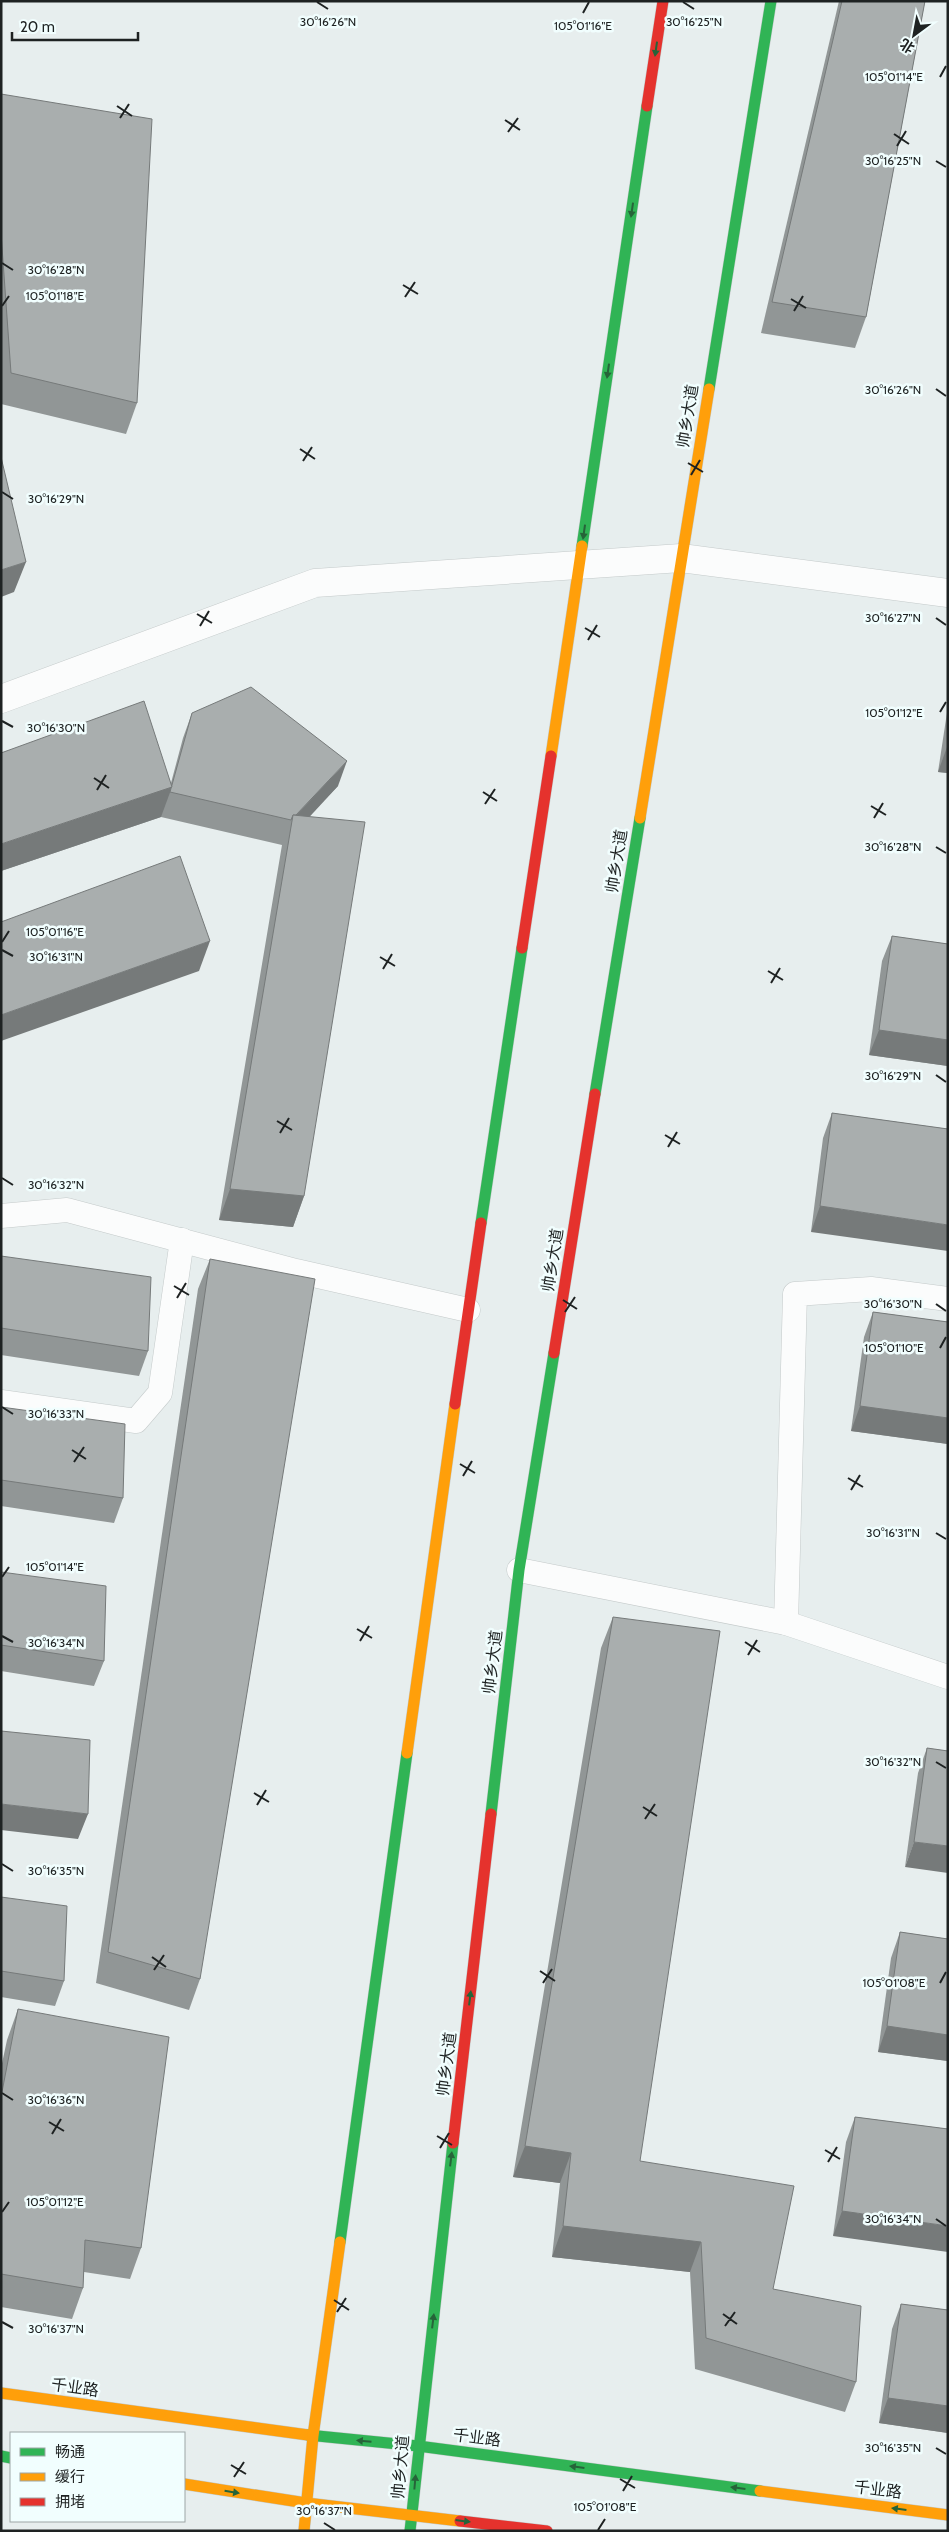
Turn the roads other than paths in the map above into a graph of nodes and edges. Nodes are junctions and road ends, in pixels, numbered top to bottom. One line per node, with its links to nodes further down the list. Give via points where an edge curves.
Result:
1 (663, 1): 4 (main road, one-way to 4)
2 (770, 1): 3 (main road, 帅乡大道)
3 (681, 558): 4 (street); 5 (street); 12 (main road, 帅乡大道)
4 (579, 564): 6 (street, via 314,583); 10 (main road)
5 (948, 593)
6 (1, 699)
7 (1, 1216): 8 (lane, via 67,1210)
8 (182, 1240): 10 (lane, via 296,1271); 11 (lane, via 160,1392 136,1421)
9 (948, 1299): 13 (lane, via 871,1288 795,1294)
10 (468, 1310): 16 (main road)
11 (1, 1402)
12 (519, 1570): 13 (lane); 17 (main road, 帅乡大道, one-way to 12)
13 (786, 1623): 14 (lane)
14 (948, 1677)
15 (1, 2393): 16 (main road, 千业路)
16 (313, 2436): 17 (main road, 千业路, one-way to 16); 19 (main road)
17 (418, 2446): 20 (main road, 帅乡大道, one-way to 17); 21 (main road, 千业路, one-way to 17)
18 (185, 2484): 19 (main road, one-way to 19)
19 (306, 2503): 20 (main road); 22 (main road)
20 (412, 2515): 23 (main road, 帅乡大道); 24 (main road, one-way to 24)
21 (948, 2515)
22 (304, 2531)
23 (410, 2531)
24 (547, 2531)

